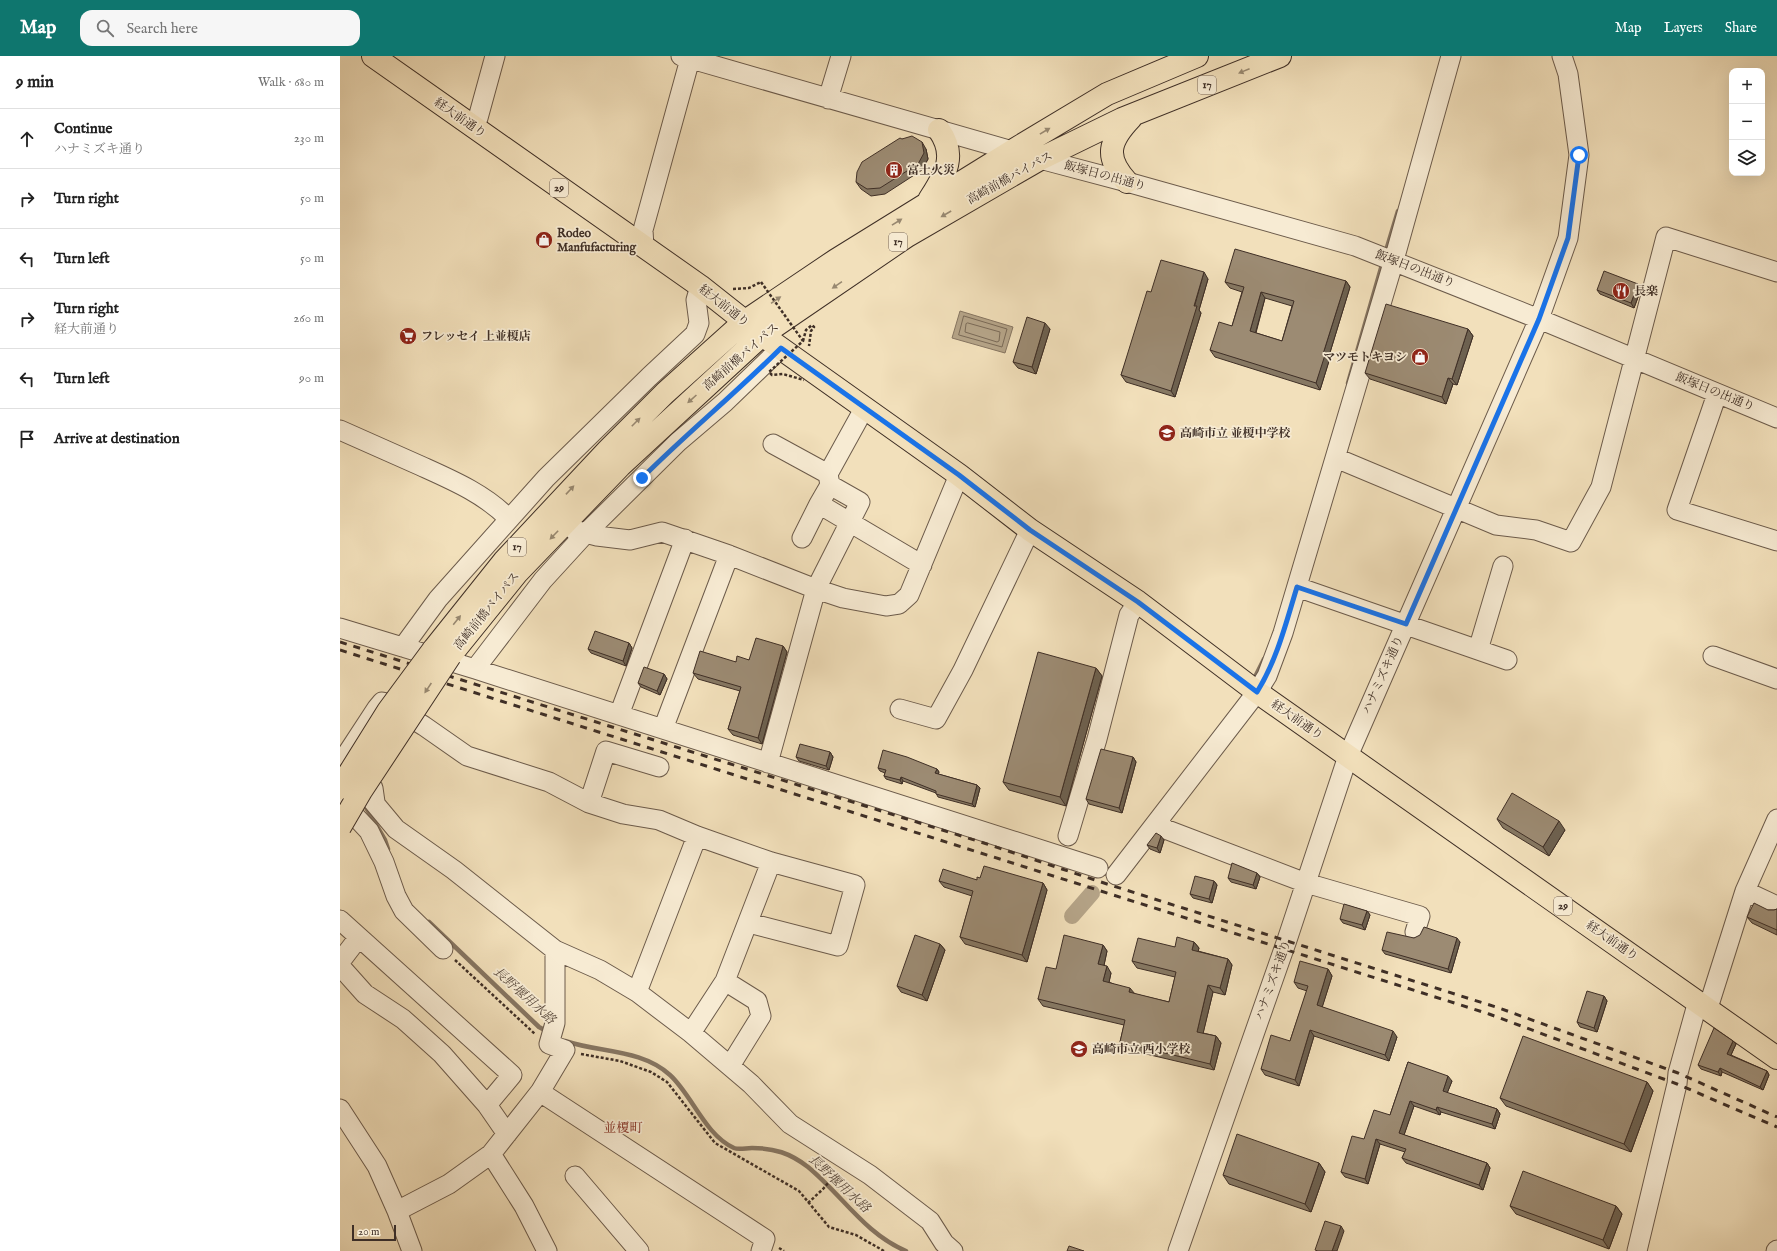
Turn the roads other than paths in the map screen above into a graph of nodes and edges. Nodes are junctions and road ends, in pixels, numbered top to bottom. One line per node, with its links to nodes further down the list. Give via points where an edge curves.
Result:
1 (373, 56): 11 (main road, 経大前通り / 29)
2 (495, 56): 11 (street, via 478,118)
3 (841, 56): 9 (street)
4 (1280, 56): 10 (main road, 高崎前橋バイパス / 17, one-way to 10)
5 (1451, 56): 18 (street)
6 (1562, 56): 21 (street, ハナミズキ通り, via 1568,74 1579,155 1568,238)
7 (686, 57): 9 (street, 飯塚日の出通り); 17 (street, via 643,230)
8 (1183, 58): 13 (main road, 高崎前橋バイパス / 17, one-way to 8, via 1107,94)
9 (828, 99): 12 (street, 飯塚日の出通り)
10 (1134, 114): 14 (main road, 高崎前橋バイパス / 17); 15 (main road, via 1118,132 1111,147 1118,172)
11 (473, 127): 17 (main road, 経大前通り / 29)
12 (939, 130): 13 (street, 飯塚日の出通り); 16 (main road, via 947,146 948,164)
13 (1012, 151): 14 (street, 飯塚日の出通り); 16 (main road, 高崎前橋バイパス / 17)
14 (1040, 160): 15 (street, 飯塚日の出通り); 23 (main road, 高崎前橋バイパス / 17, one-way to 23, via 907,236)
15 (1127, 182): 18 (street, 飯塚日の出通り, via 1355,246)
16 (926, 204): 22 (main road, 高崎前橋バイパス / 17, one-way to 16)
17 (644, 247): 20 (main road, 経大前通り / 29)
18 (1394, 260): 21 (street, 飯塚日の出通り); 31 (street)
19 (1777, 272): 25 (street, via 1666,237)
20 (700, 286): 22 (main road, 経大前通り / 29); 36 (street, via 696,300 699,323 695,334 586,438 539,498)
21 (1539, 319): 25 (street, 飯塚日の出通り); 35 (street, ハナミズキ通り)
22 (744, 322): 23 (main road, 経大前通り / 29); 53 (main road, 高崎前橋バイパス / 17, one-way to 22, via 504,561 665,393)
23 (762, 336): 24 (main road, 経大前通り / 29); 53 (main road, 高崎前橋バイパス / 17, one-way to 53, via 620,466)
24 (781, 348): 27 (main road, 経大前通り / 29); 39 (street, via 725,402)
25 (1633, 358): 26 (street, 飯塚日の出通り); 35 (street, via 1601,487 1571,542 1536,530 1496,525)
26 (1717, 394): 28 (street, 飯塚日の出通り); 42 (street, via 1677,510)
27 (865, 407): 32 (main road, 経大前通り / 29); 33 (street)
28 (1777, 418)
29 (340, 430): 36 (street, via 455,482 502,511)
30 (773, 444): 33 (street)
31 (1336, 458): 35 (street); 46 (street)
32 (959, 475): 38 (main road, 経大前通り / 29); 44 (street)
33 (829, 479): 34 (street); 37 (street, via 860,502)
34 (819, 504): 37 (street); 40 (street)
35 (1456, 508): 49 (street, ハナミズキ通り)
36 (509, 520): 51 (street, via 438,599)
37 (851, 524): 44 (street); 47 (street)
38 (1030, 530): 48 (main road, 経大前通り / 29); 59 (street, via 964,670 936,719)
39 (580, 531): 41 (street, via 630,540 662,532); 56 (street)
40 (802, 538)
41 (685, 539): 43 (street); 60 (street)
42 (1777, 541)
43 (729, 554): 47 (street); 61 (street)
44 (922, 565): 47 (street, via 909,595 899,604 886,606 843,598)
45 (1503, 566): 52 (street)
46 (1297, 587): 49 (street); 58 (street, via 1267,676)
47 (816, 589): 63 (street)
48 (1138, 602): 58 (main road, 経大前通り / 29); 73 (street, via 1128,615 1097,739)
49 (1406, 624): 52 (street); 62 (street, ハナミズキ通り)
50 (340, 628): 51 (street)
51 (403, 647): 56 (street)
52 (1478, 650): 55 (street)
53 (442, 653): 66 (main road, 高崎前橋バイパス / 17, bridge, via 388,711); 71 (main road, 高崎前橋バイパス / 17, one-way to 71, bridge)
54 (1713, 656): 57 (street)
55 (1507, 660)
56 (475, 669): 60 (street)
57 (1777, 679)
58 (1257, 692): 62 (main road, 経大前通り / 29); 70 (street)
59 (900, 709)
60 (619, 715): 61 (street)
61 (663, 729): 63 (street)
62 (1348, 756): 77 (street, ハナミズキ通り); 90 (main road, 経大前通り / 29)
63 (768, 763): 75 (street)
64 (340, 766): 68 (street, via 382,702 424,726 467,756 549,782); 85 (street, via 373,788 375,802 381,814 396,829 454,870)
65 (659, 767): 68 (street, via 606,751)
66 (340, 788)
67 (340, 800): 84 (street, via 369,830 404,911)
68 (589, 803): 72 (street, via 623,814 659,820)
69 (1777, 819): 78 (street)
70 (1158, 822): 76 (street); 77 (street, via 1165,829)
71 (340, 827)
72 (697, 836): 74 (street); 89 (street)
73 (1068, 836)
74 (771, 862): 81 (street); 81 (street, via 855,884 838,946)
75 (1098, 868)
76 (1116, 875)
77 (1306, 883): 82 (street); 106 (street, ハナミズキ通り)
78 (1745, 891): 79 (street); 90 (street)
79 (1777, 906)
80 (340, 920): 83 (street)
81 (749, 923): 88 (street)
82 (1418, 924)
83 (359, 936): 86 (street); 95 (street, via 512,1075)
84 (443, 949)
85 (555, 950): 89 (street, via 600,970); 94 (street, via 555,1039)
86 (340, 962)
87 (340, 966): 95 (street, via 365,994 403,1019 442,1054)
88 (725, 981): 91 (street); 93 (street, via 757,1001 761,1016)
89 (637, 992): 91 (street)
90 (1703, 1004): 92 (main road, 経大前通り / 29); 107 (street, via 1678,1073)
91 (691, 1033): 93 (street)
92 (1777, 1058)
93 (730, 1066): 105 (street, via 790,1124 870,1175 930,1221 944,1243)
94 (540, 1092): 97 (street); 104 (street, via 765,1239)
95 (486, 1105): 97 (street)
96 (340, 1109): 100 (street, via 378,1166)
97 (507, 1134): 98 (street)
98 (490, 1154): 100 (street, via 450,1184); 102 (street, via 524,1206)
99 (575, 1176): 103 (street)
100 (397, 1210): 101 (street)
101 (412, 1251)
102 (547, 1251)
103 (639, 1251)
104 (761, 1251)
105 (954, 1251)
106 (1178, 1251)
107 (1637, 1251)

